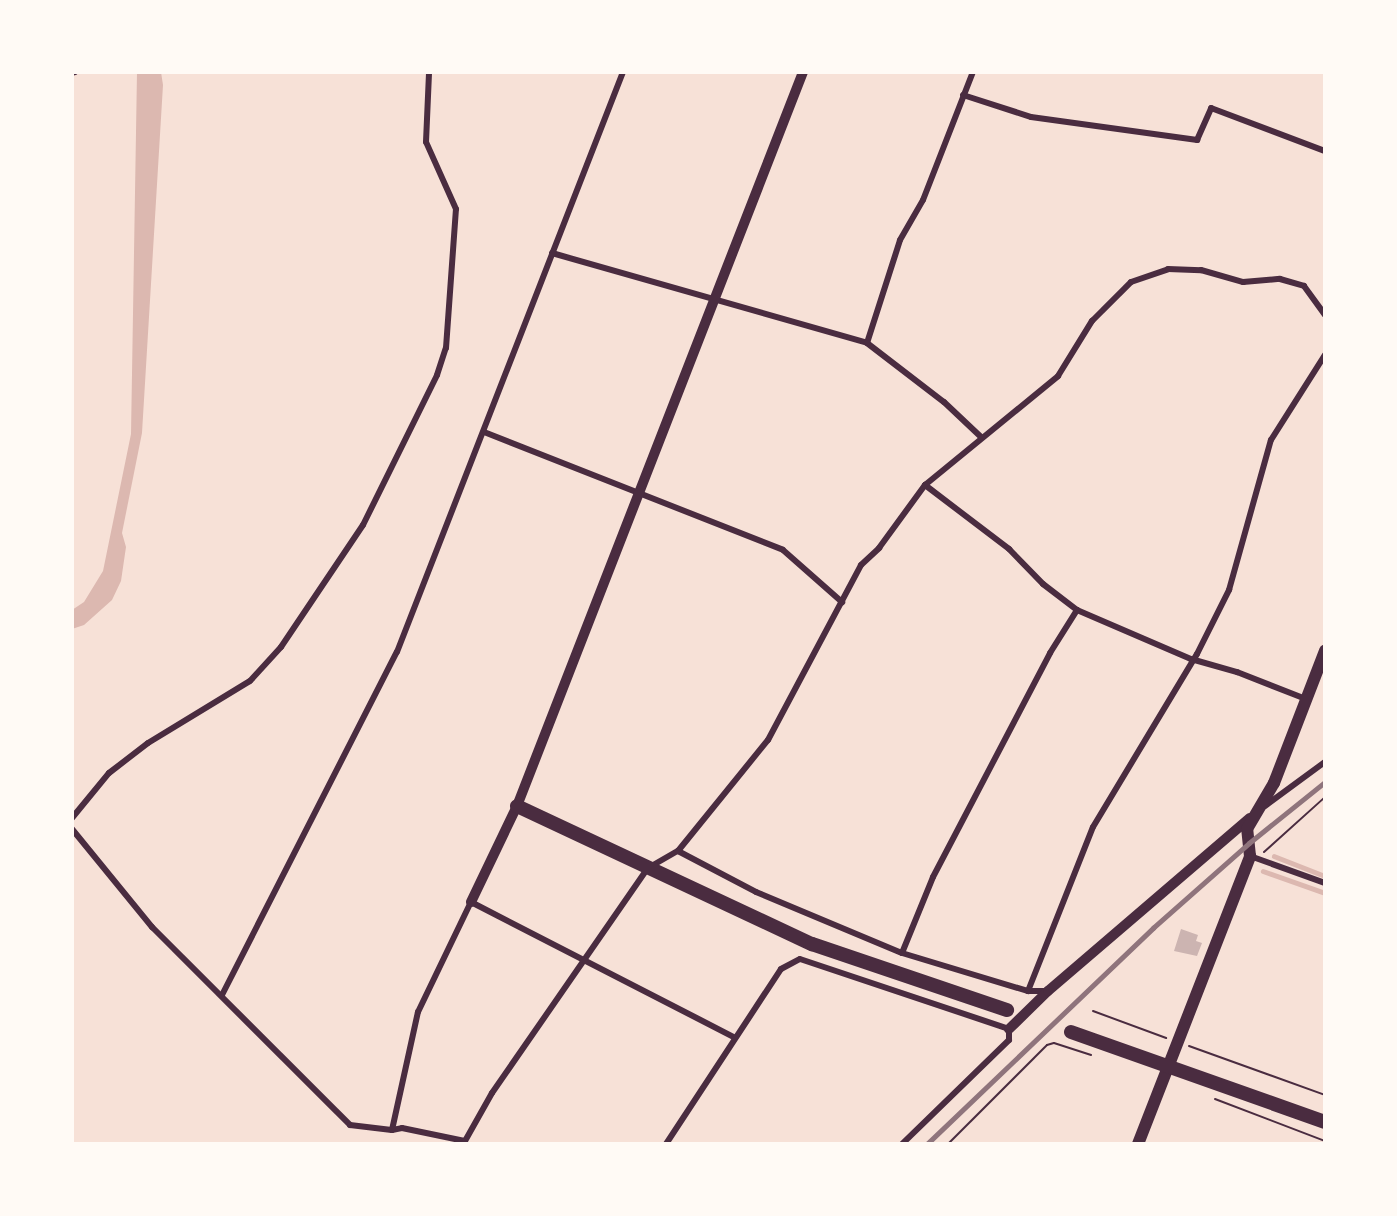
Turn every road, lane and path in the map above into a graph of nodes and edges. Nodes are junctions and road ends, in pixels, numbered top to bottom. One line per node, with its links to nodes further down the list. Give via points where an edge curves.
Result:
1 (429, 72): 25 (street, via 426,142 456,209 446,348 433,384 363,525 275,654 250,681 148,743 109,773)
2 (623, 72): 7 (street)
3 (803, 72): 8 (street)
4 (973, 72): 5 (street)
5 (963, 95): 6 (street, via 1031,117 1197,140 1211,108); 10 (street, via 923,200 900,240)
6 (1325, 151)
7 (552, 253): 8 (street); 12 (street)
8 (714, 299): 10 (street); 15 (street)
9 (1325, 315): 13 (street, via 1304,286 1280,279 1243,282 1201,270 1168,269 1153,273 1131,282 1092,321 1058,376)
10 (867, 343): 13 (street, via 944,402)
11 (1325, 355): 19 (street, via 1271,440 1229,590)
12 (484, 432): 15 (street); 36 (street, via 397,652)
13 (981, 437): 14 (street)
14 (925, 485): 16 (street, via 879,548 861,565); 17 (street, via 1009,549 1043,584)
15 (638, 494): 16 (street, via 783,550); 23 (street)
16 (842, 602): 27 (street, via 768,740)
17 (1077, 610): 19 (street); 32 (street, via 1050,653 933,877)
18 (1325, 651): 20 (main road)
19 (1191, 659): 20 (street, via 1228,668); 34 (street, via 1093,827)
20 (1306, 699): 24 (main road, via 1274,783)
21 (1325, 762): 24 (street)
22 (1325, 797): 28 (path)
23 (517, 806): 29 (main road); 31 (street)
24 (1257, 810): 28 (main road, via 1247,829); 35 (street, via 1239,830)
25 (72, 818)
26 (72, 829): 36 (street, via 152,927)
27 (678, 851): 29 (street); 32 (street, via 756,892)
28 (1254, 857): 30 (street); 42 (main road)
29 (648, 868): 33 (street); 37 (main road, via 812,944)
30 (1325, 883)
31 (471, 902): 33 (street); 47 (street, via 418,1012)
32 (903, 953): 34 (street)
33 (582, 959): 41 (street); 47 (street, via 492,1092 465,1142 402,1128)
34 (1028, 991): 35 (street)
35 (1048, 992): 39 (street)
36 (222, 995): 47 (street, via 350,1125)
37 (1007, 1010)
38 (1093, 1011): 42 (path)
39 (1009, 1029): 41 (street, via 800,959 781,969); 50 (street, via 1009,1040)
40 (1071, 1032): 46 (main road)
41 (734, 1037): 49 (street)
42 (1175, 1047): 44 (path); 52 (main road)
43 (1098, 1057): 51 (path, via 1054,1043 1047,1045)
44 (1325, 1095)
45 (1206, 1096): 48 (path)
46 (1325, 1122)
47 (392, 1130)
48 (1325, 1141)
49 (666, 1144)
50 (902, 1144)
51 (948, 1144)
52 (1138, 1144)

